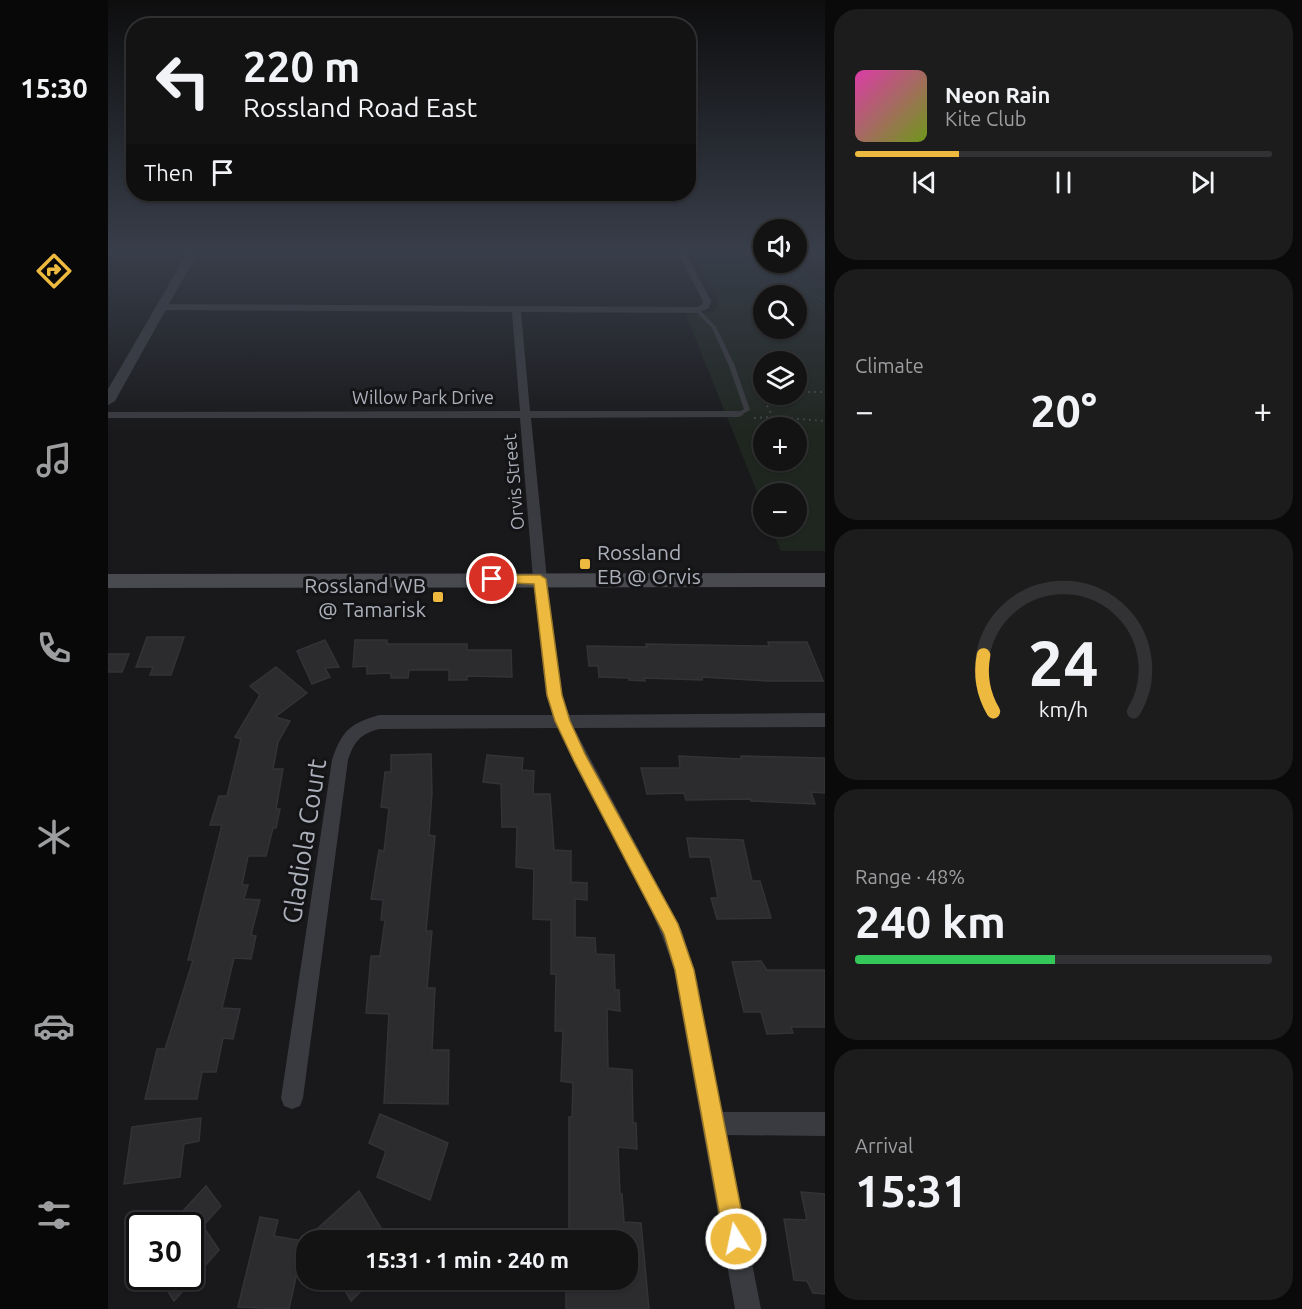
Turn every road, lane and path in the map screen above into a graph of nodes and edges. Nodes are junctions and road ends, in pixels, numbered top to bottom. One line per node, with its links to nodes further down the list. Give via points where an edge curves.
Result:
1 (158, 311): 6 (street)
2 (516, 311): 8 (street, Orvis Street)
3 (703, 311): 9 (lane, via 732,366 747,410)
4 (825, 392): 5 (path)
5 (807, 393)
6 (108, 401)
7 (767, 405): 11 (path)
8 (525, 413): 9 (street, Willow Park Drive); 10 (street, Willow Park Drive); 15 (street, Orvis Street)
9 (739, 414): 12 (path)
10 (108, 415)
11 (773, 417)
12 (753, 418)
13 (807, 420): 14 (path)
14 (825, 421)
15 (540, 579): 16 (main road); 17 (main road); 19 (street, Orvis Street, via 554,695)
16 (109, 580)
17 (825, 580)
18 (825, 720): 19 (street)
19 (563, 721): 20 (street, Gladiola Court, via 379,722 360,727 347,739 340,760); 21 (street, Orvis Street, via 672,931 684,970)
20 (292, 1098)
21 (715, 1124): 22 (street); 23 (street, Orvis Street)
22 (825, 1124)
23 (748, 1309)

